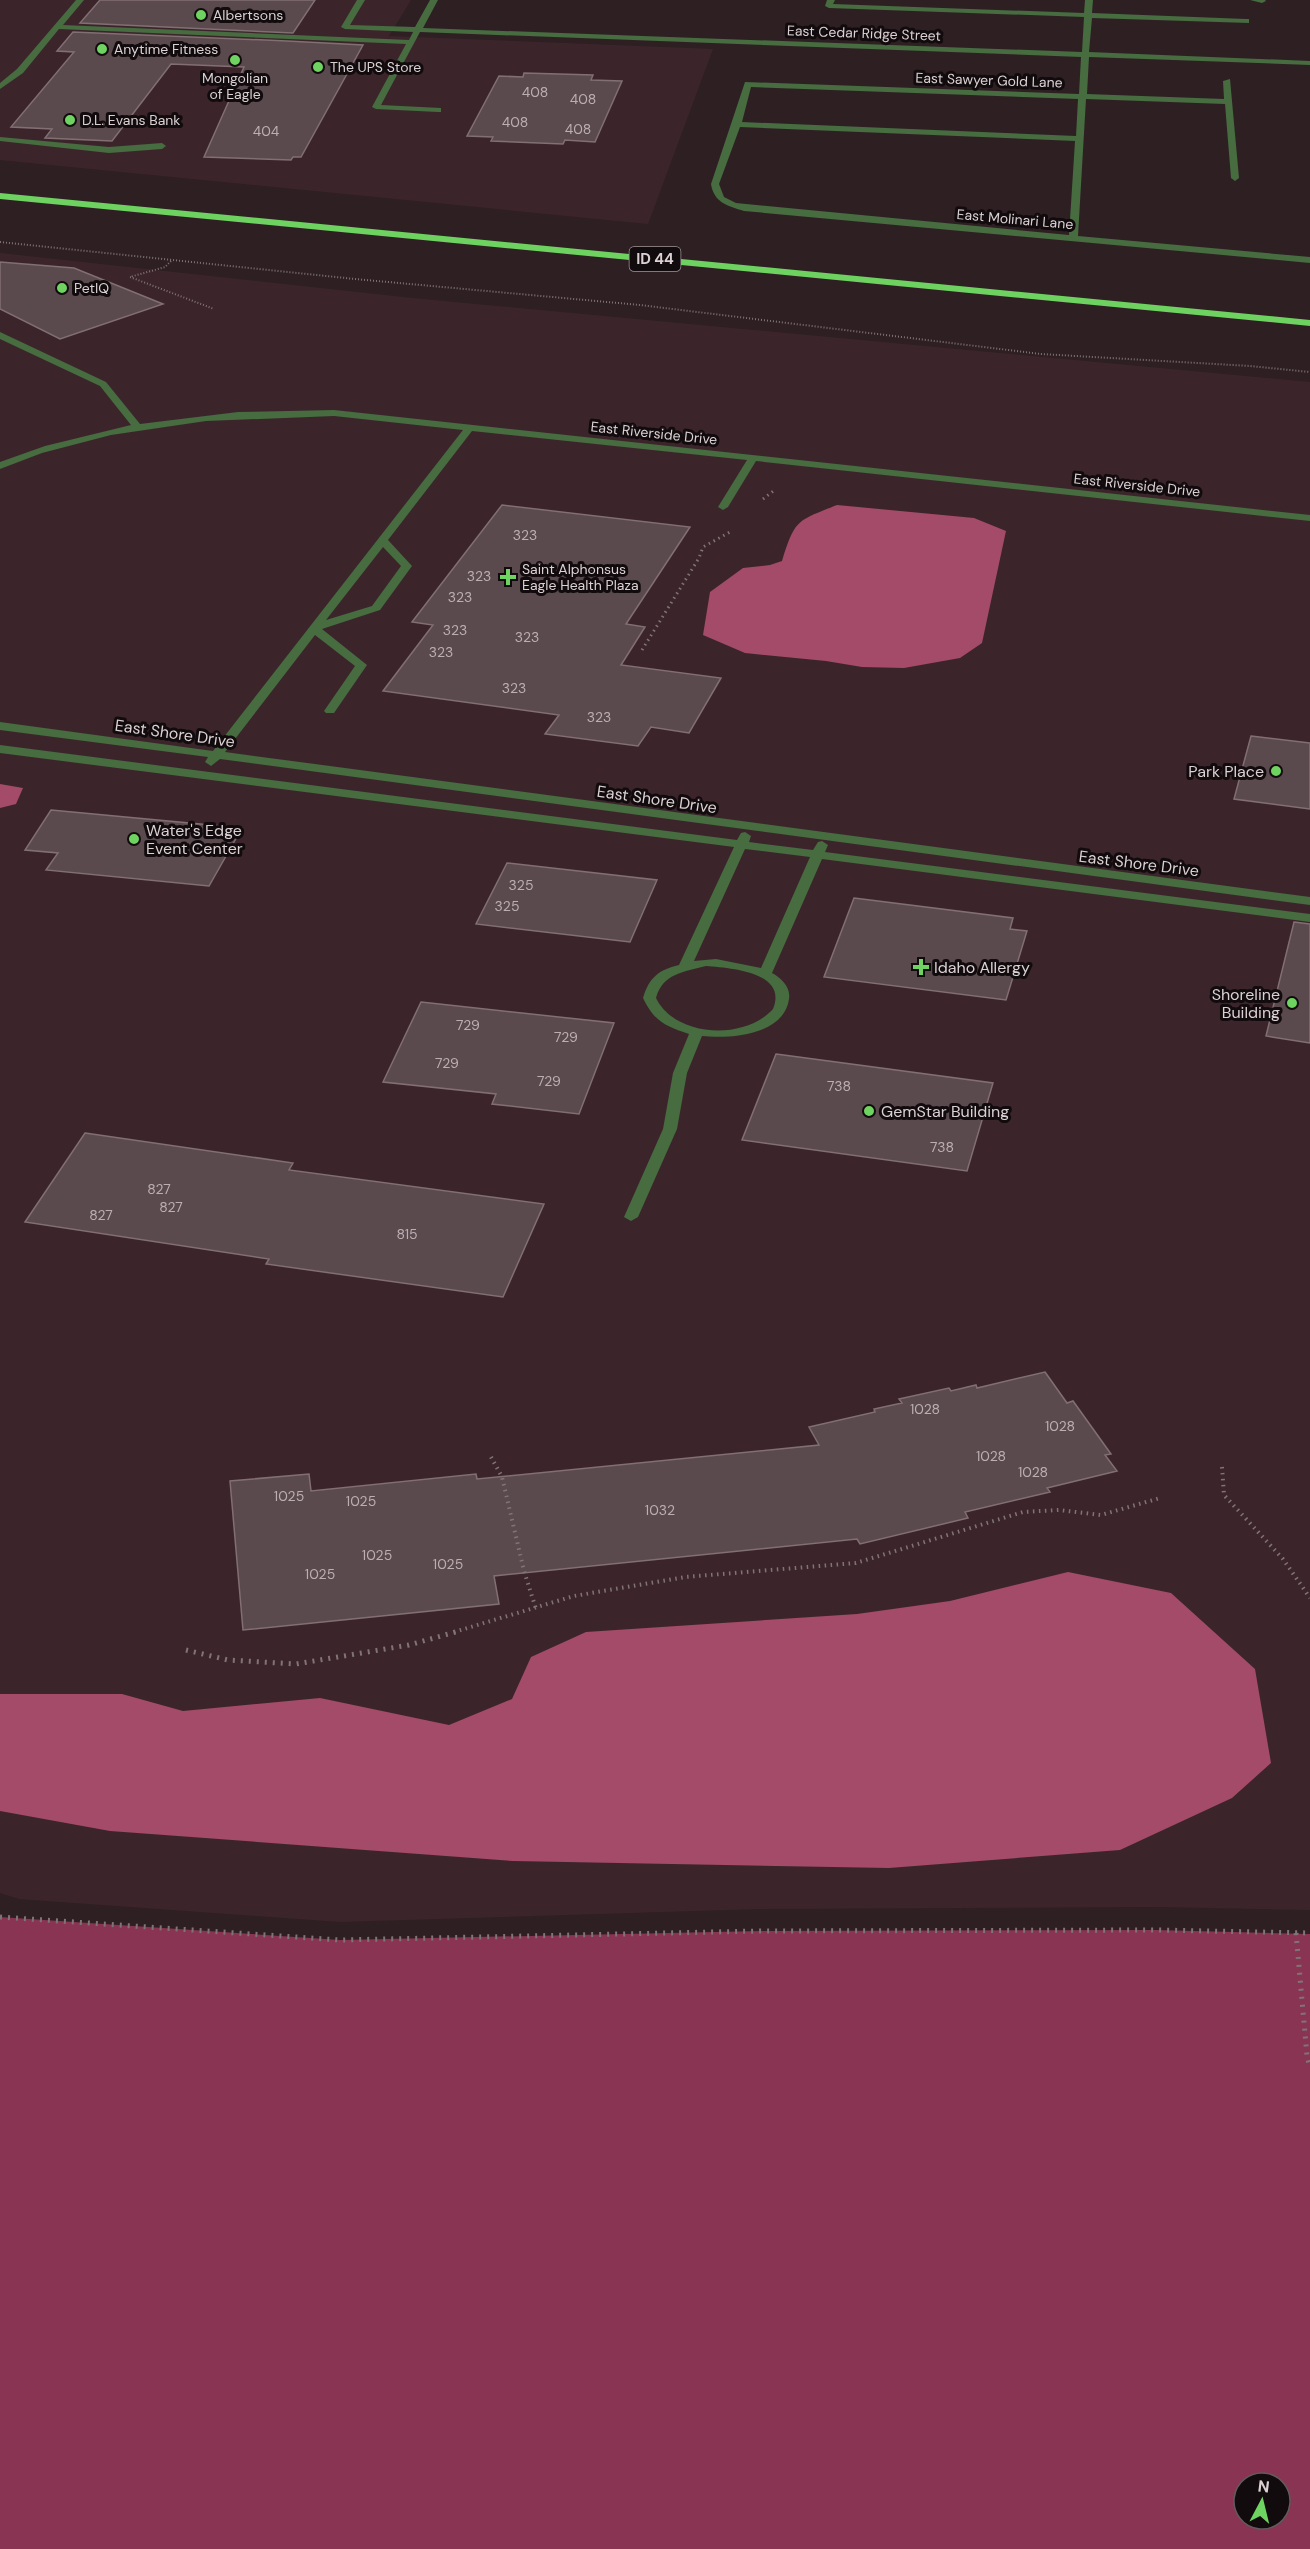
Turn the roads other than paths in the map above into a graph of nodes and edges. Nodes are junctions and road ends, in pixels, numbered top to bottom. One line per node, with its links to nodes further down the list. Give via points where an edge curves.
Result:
1 (80, 0): 8 (street)
2 (362, 0): 9 (street, East Cedar Ridge Street, via 345,27)
3 (434, 0): 9 (street)
4 (1089, 0): 6 (street)
5 (830, 3): 6 (street)
6 (1088, 16): 7 (street); 11 (street)
7 (1246, 21)
8 (57, 27): 10 (street); 14 (street, via 20,71)
9 (417, 30): 10 (street); 11 (street, East Cedar Ridge Street)
10 (411, 42): 17 (street, via 376,108)
11 (1086, 55): 12 (street, East Cedar Ridge Street); 15 (street)
12 (1310, 63)
13 (1227, 81): 16 (street)
14 (0, 87)
15 (1083, 97): 16 (street, East Sawyer Gold Lane); 18 (street, East Sawyer Gold Lane, via 748,84); 20 (street)
16 (1228, 102): 22 (street)
17 (438, 110)
18 (737, 124): 20 (street); 24 (street, East Molinari Lane, via 715,184 720,199 744,208)
19 (0, 139): 21 (street, via 109,150)
20 (1079, 139): 24 (street)
21 (162, 146)
22 (1234, 178)
23 (0, 196): 26 (highway, ID 44)
24 (1073, 238): 25 (street, East Molinari Lane)
25 (1310, 260)
26 (1310, 323)
27 (0, 335): 28 (street, via 104,384)
28 (137, 426): 29 (street, East Riverside Drive, via 216,416 334,413); 31 (street, East Riverside Drive, via 55,446)
29 (470, 426): 30 (street, East Riverside Drive); 34 (street)
30 (754, 457): 32 (street); 33 (street, East Riverside Drive)
31 (0, 466)
32 (723, 507)
33 (1310, 518)
34 (382, 540): 35 (street); 35 (street, via 407,566 376,608)
35 (314, 628): 36 (street, via 361,666); 39 (street)
36 (330, 711)
37 (0, 726): 39 (street, East Shore Drive)
38 (0, 749): 40 (street, East Shore Drive)
39 (216, 756): 40 (street); 41 (street, East Shore Drive)
40 (202, 775): 43 (street, East Shore Drive)
41 (749, 828): 42 (street, East Shore Drive); 43 (street)
42 (825, 838): 44 (street); 45 (street, East Shore Drive)
43 (741, 844): 44 (street, East Shore Drive); 47 (street)
44 (818, 854): 46 (street, East Shore Drive); 48 (street)
45 (1310, 901)
46 (1310, 918)
47 (686, 966): 48 (street, via 728,963); 49 (street, via 657,980 649,1001 665,1022)
48 (765, 974): 49 (street, via 783,994 782,1006 775,1016 744,1031)
49 (697, 1032): 50 (street, via 680,1073 670,1129)
50 (631, 1217)

